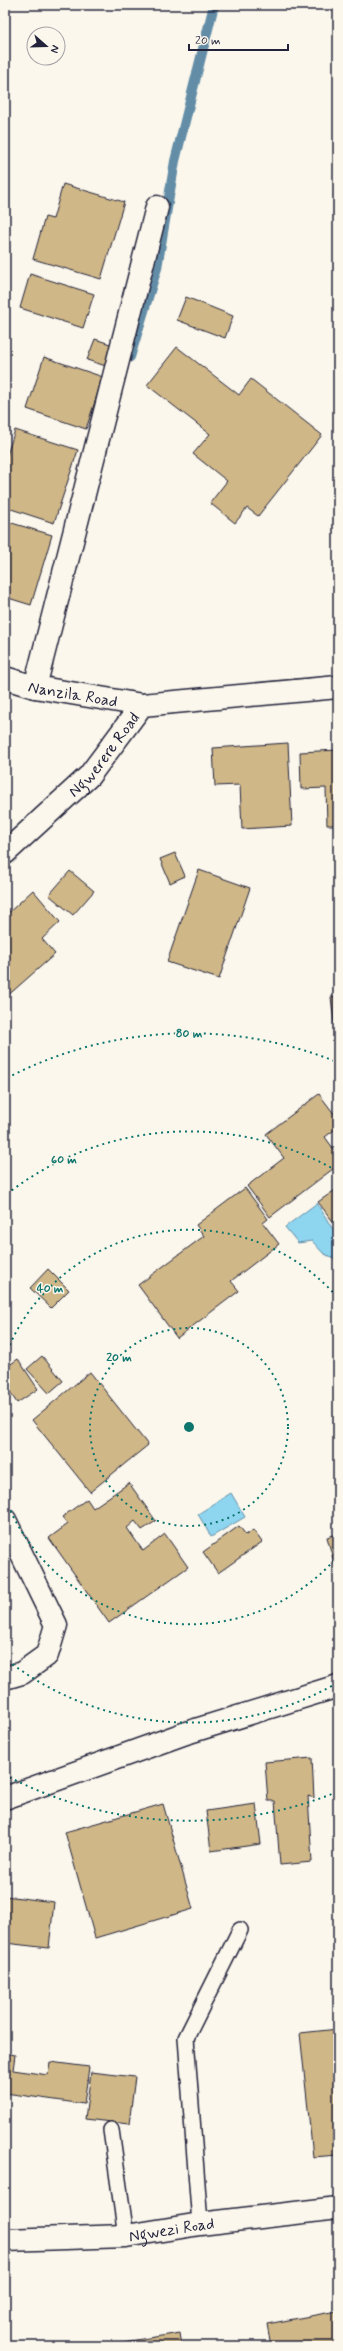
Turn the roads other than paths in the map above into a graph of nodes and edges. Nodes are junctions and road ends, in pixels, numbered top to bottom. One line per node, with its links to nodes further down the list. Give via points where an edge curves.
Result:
1 (157, 207): 3 (street)
2 (5, 678): 3 (street, Nanzila Road)
3 (35, 687): 5 (street, Nanzila Road)
4 (338, 687): 5 (street, Ngwerere Road)
5 (142, 704): 6 (street, Ngwerere Road, via 89,776)
6 (5, 853)
7 (5, 1520): 8 (street, via 56,1625 47,1655 22,1673)
8 (5, 1678)
9 (338, 1686): 10 (street, via 186,1733)
10 (5, 1798)
11 (240, 1930): 14 (lane, via 186,2038)
12 (110, 2130): 15 (lane)
13 (338, 2208): 14 (street, Ngwezi Road)
14 (200, 2224): 15 (street, Ngwezi Road)
15 (126, 2236): 16 (street, Ngwezi Road)
16 (5, 2240)

